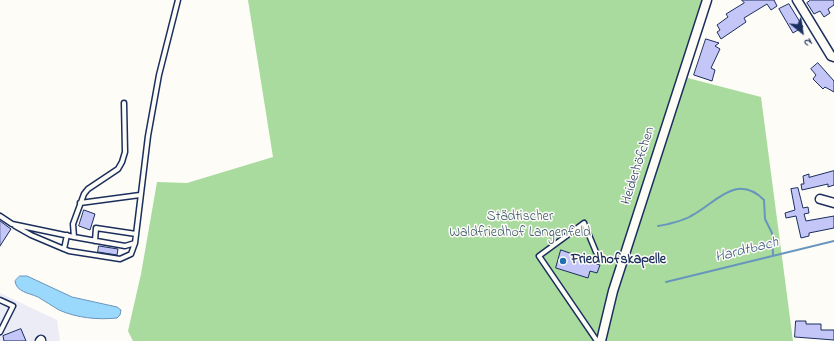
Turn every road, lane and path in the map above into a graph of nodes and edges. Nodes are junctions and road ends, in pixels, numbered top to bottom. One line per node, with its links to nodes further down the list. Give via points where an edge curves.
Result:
1 (178, 0): 6 (lane, via 159,75)
2 (706, 0): 22 (street, Heiderhöfchen, via 613,291)
3 (797, 0): 4 (street)
4 (834, 57)
5 (124, 103): 8 (lane, via 125,152 122,162 118,169 88,189)
6 (140, 195): 8 (lane); 12 (lane)
7 (820, 199): 9 (street)
8 (80, 203): 14 (lane, via 73,224)
9 (834, 203)
10 (0, 216): 11 (lane)
11 (12, 224): 13 (lane); 17 (lane, via 30,235)
12 (136, 234): 15 (lane, via 96,228); 16 (lane)
13 (67, 235): 14 (lane); 17 (lane)
14 (74, 237): 15 (lane)
15 (94, 241): 16 (lane, via 125,246)
16 (135, 243): 17 (lane, via 131,254 120,259)
17 (64, 249)
18 (596, 252): 21 (lane, via 584,224 539,256)
19 (0, 300): 20 (lane, via 13,306)
20 (0, 332)
21 (597, 341)
22 (600, 341)

